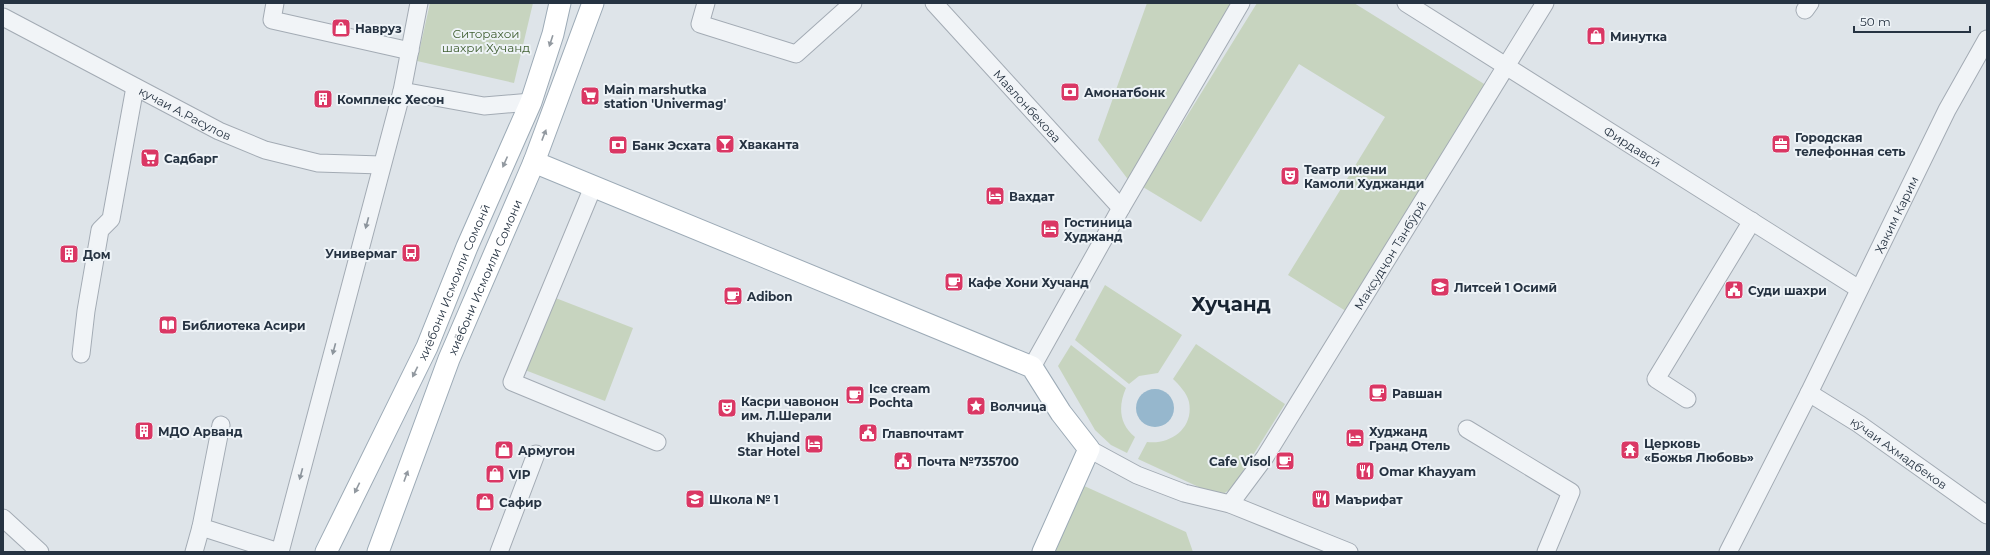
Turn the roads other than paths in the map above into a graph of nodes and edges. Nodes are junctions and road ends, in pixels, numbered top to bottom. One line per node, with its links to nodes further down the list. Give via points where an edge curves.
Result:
1 (8, 3): 12 (street)
2 (275, 3): 15 (street, via 272,20)
3 (419, 3): 15 (street)
4 (560, 3): 19 (main road, хиёбони Исмоили Сомонӣ, one-way to 19)
5 (593, 3): 20 (main road, хиёбони Исмоили Сомони, one-way to 5)
6 (706, 3): 7 (street, via 700,24 796,54)
7 (853, 3)
8 (934, 3): 23 (street, Мавлонбекова)
9 (1242, 3): 23 (street)
10 (1406, 3): 16 (street, Фирдавсӣ)
11 (1545, 3): 16 (street, Мақсудҷон Танбӯрӣ)
12 (3, 13)
13 (3, 17): 17 (street, кучаи А.Расулов)
14 (1987, 39): 25 (street, Ҳаким Карим, via 1947,110)
15 (410, 51): 18 (street)
16 (1508, 66): 24 (street, Фирдавсӣ); 35 (street, Мақсудҷон Танбӯрӣ, via 1265,457)
17 (135, 87): 21 (street, кучаи А.Расулов, via 219,132 265,150 318,163); 26 (street, via 111,219 100,230)
18 (402, 91): 19 (street, via 484,106); 21 (street)
19 (531, 102): 42 (main road, хиёбони Исмоили Сомонӣ, one-way to 42, via 467,248 428,347)
20 (534, 162): 22 (main road); 43 (main road, хиёбони Исмоили Сомони, one-way to 20, via 449,359)
21 (381, 165): 41 (street, one-way to 41)
22 (593, 187): 27 (main road); 32 (street, via 512,382)
23 (1121, 208): 27 (street)
24 (1752, 221): 25 (street, Фирдавсӣ); 29 (street, via 1656,379)
25 (1859, 289): 28 (street, Ҳаким Карим)
26 (81, 354)
27 (1032, 367): 33 (main road, via 1061,413)
28 (1809, 393): 36 (street, кӯчаи Ахмадбеков, via 1859,424); 48 (street, Ҳаким Карим)
29 (1687, 399)
30 (221, 426): 38 (street)
31 (1467, 429): 47 (street, via 1571,492)
32 (657, 442)
33 (1089, 449): 35 (street, via 1137,475 1184,493); 45 (main road)
34 (536, 454): 44 (street)
35 (1230, 504): 46 (street)
36 (1987, 513)
37 (3, 518): 39 (street)
38 (201, 528): 40 (street); 41 (street)
39 (40, 552)
40 (194, 552)
41 (280, 552)
42 (326, 552)
43 (378, 552)
44 (499, 552)
45 (1043, 552)
46 (1349, 552)
47 (1546, 552)
48 (1728, 552)

